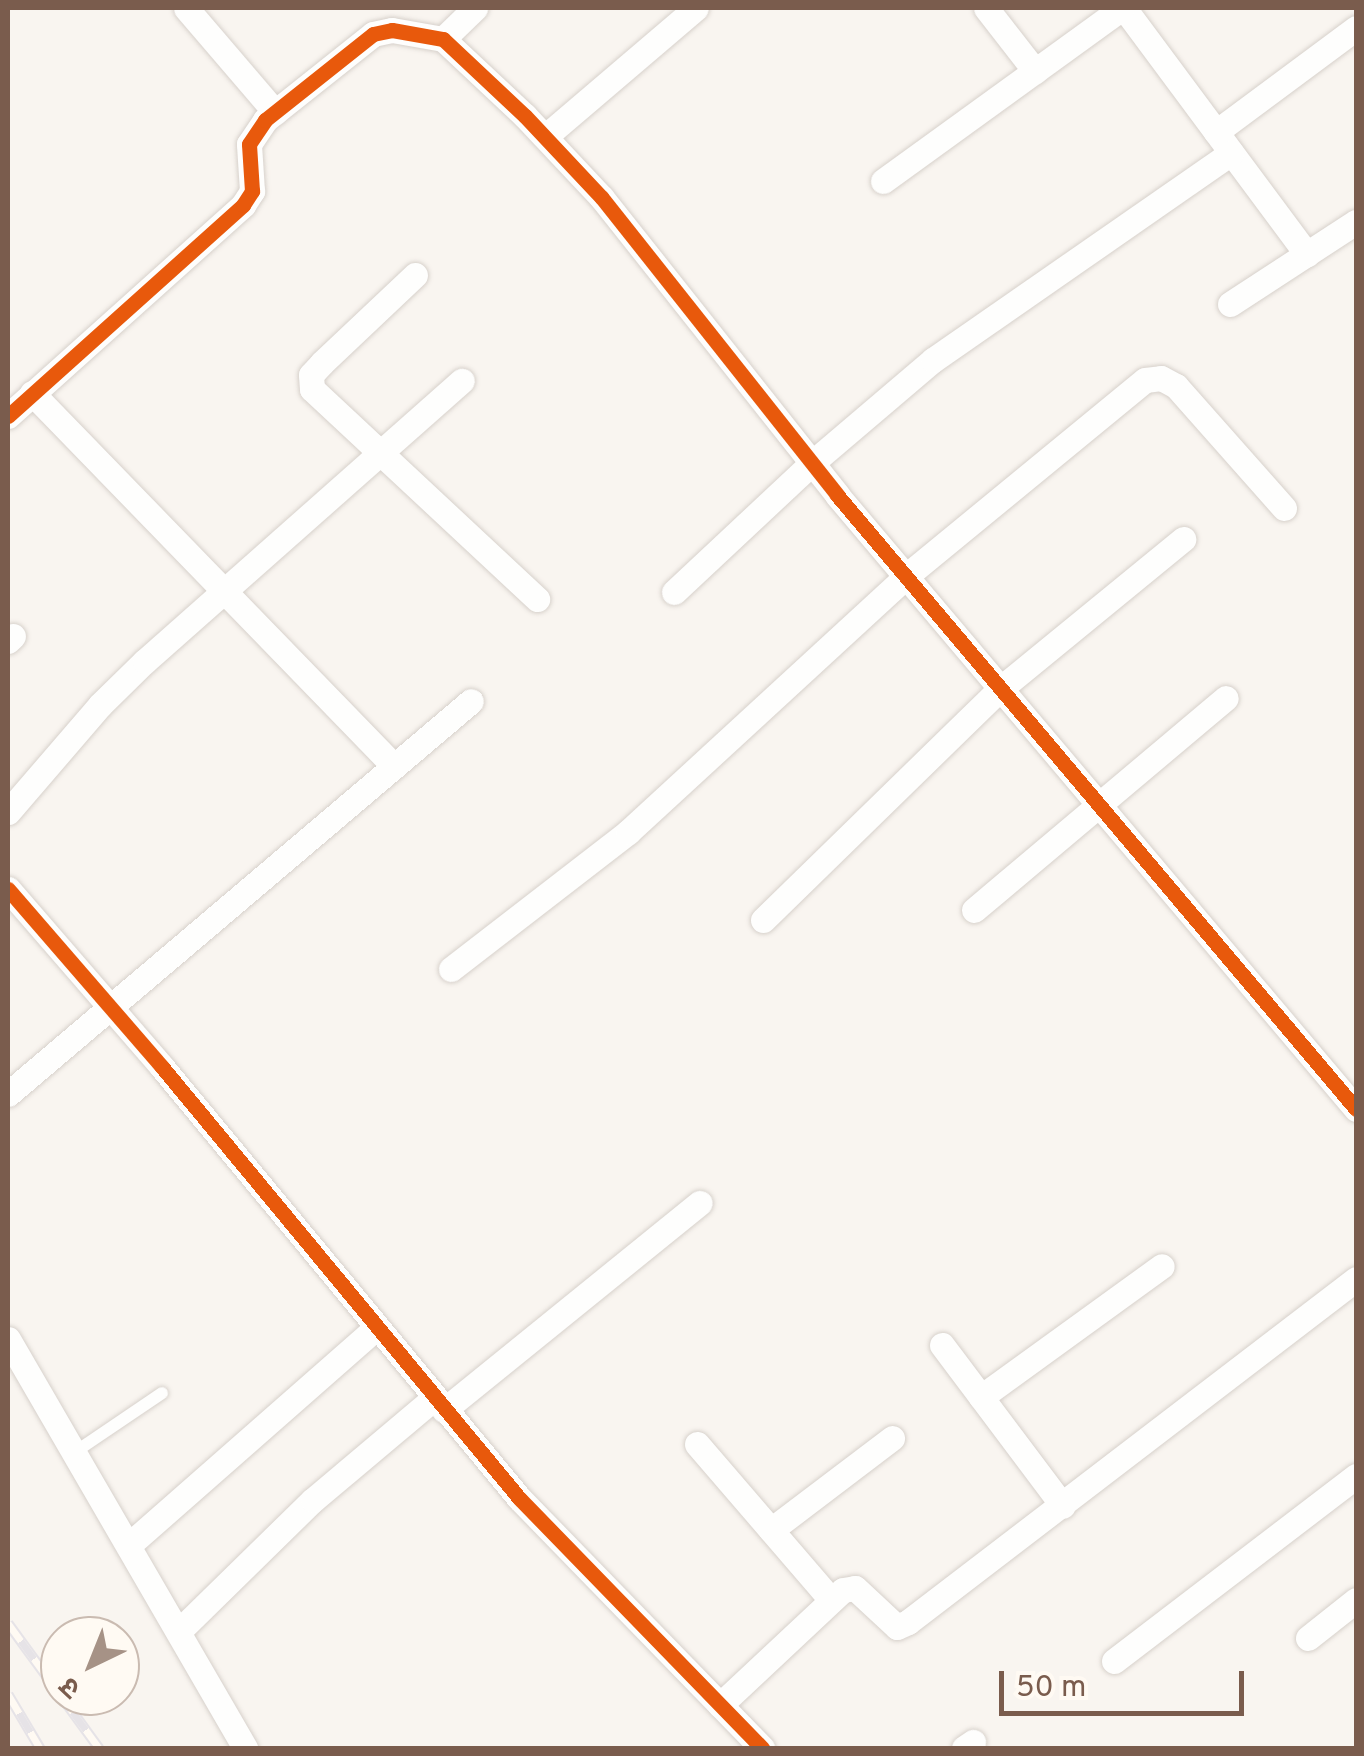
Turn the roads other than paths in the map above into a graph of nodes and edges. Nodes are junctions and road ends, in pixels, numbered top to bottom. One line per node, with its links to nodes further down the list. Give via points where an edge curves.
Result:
1 (186, 8): 9 (street)
2 (475, 8): 7 (street)
3 (696, 8): 10 (street)
4 (986, 8): 8 (street)
5 (1123, 8): 8 (street); 11 (street)
6 (1356, 28): 11 (street)
7 (443, 39): 9 (street, via 392,30 373,34); 10 (street)
8 (1035, 70): 12 (street)
9 (276, 112): 18 (street, via 249,144 252,192 243,206)
10 (546, 136): 21 (street)
11 (1223, 142): 14 (street); 21 (street, via 987,319)
12 (883, 182)
13 (1356, 222): 14 (street)
14 (1307, 254): 16 (street)
15 (415, 275): 20 (street, via 312,375 322,402)
16 (1230, 304)
17 (462, 381): 20 (street)
18 (32, 393): 19 (street); 25 (street)
19 (8, 416)
20 (379, 454): 25 (street); 27 (street)
21 (812, 463): 24 (street); 26 (street)
22 (1284, 508): 24 (street, via 1176,386 1161,378 1145,380)
23 (1183, 539): 28 (street)
24 (905, 577): 28 (street); 37 (street, via 628,832)
25 (226, 588): 31 (street); 33 (street, via 100,705)
26 (674, 592)
27 (537, 599)
28 (1000, 689): 32 (street); 36 (street)
29 (1226, 698): 32 (street)
30 (471, 700): 31 (street)
31 (394, 766): 38 (street)
32 (1097, 804): 35 (street); 40 (street)
33 (8, 812)
34 (8, 890): 38 (street)
35 (974, 910)
36 (762, 920)
37 (451, 970)
38 (111, 1007): 39 (street); 44 (street)
39 (8, 1094)
40 (1356, 1110)
41 (700, 1203): 49 (street)
42 (1162, 1266): 48 (street)
43 (1356, 1279): 54 (street)
44 (376, 1328): 49 (street); 56 (street)
45 (8, 1339): 52 (street)
46 (942, 1345): 48 (street)
47 (162, 1393): 52 (lane)
48 (981, 1397): 54 (street)
49 (438, 1404): 59 (street, via 313,1500); 62 (street, via 532,1512)
50 (892, 1438): 55 (street)
51 (697, 1444): 55 (street)
52 (75, 1452): 56 (street)
53 (1356, 1476): 61 (street)
54 (1063, 1506): 57 (street, via 897,1627 854,1588)
55 (772, 1530): 57 (street)
56 (130, 1544): 59 (street)
57 (831, 1600): 62 (street)
58 (1356, 1600): 60 (street)
59 (179, 1631): 63 (street)
60 (1308, 1638)
61 (1114, 1661)
62 (720, 1705): 64 (street)
63 (245, 1748)
64 (762, 1748)

